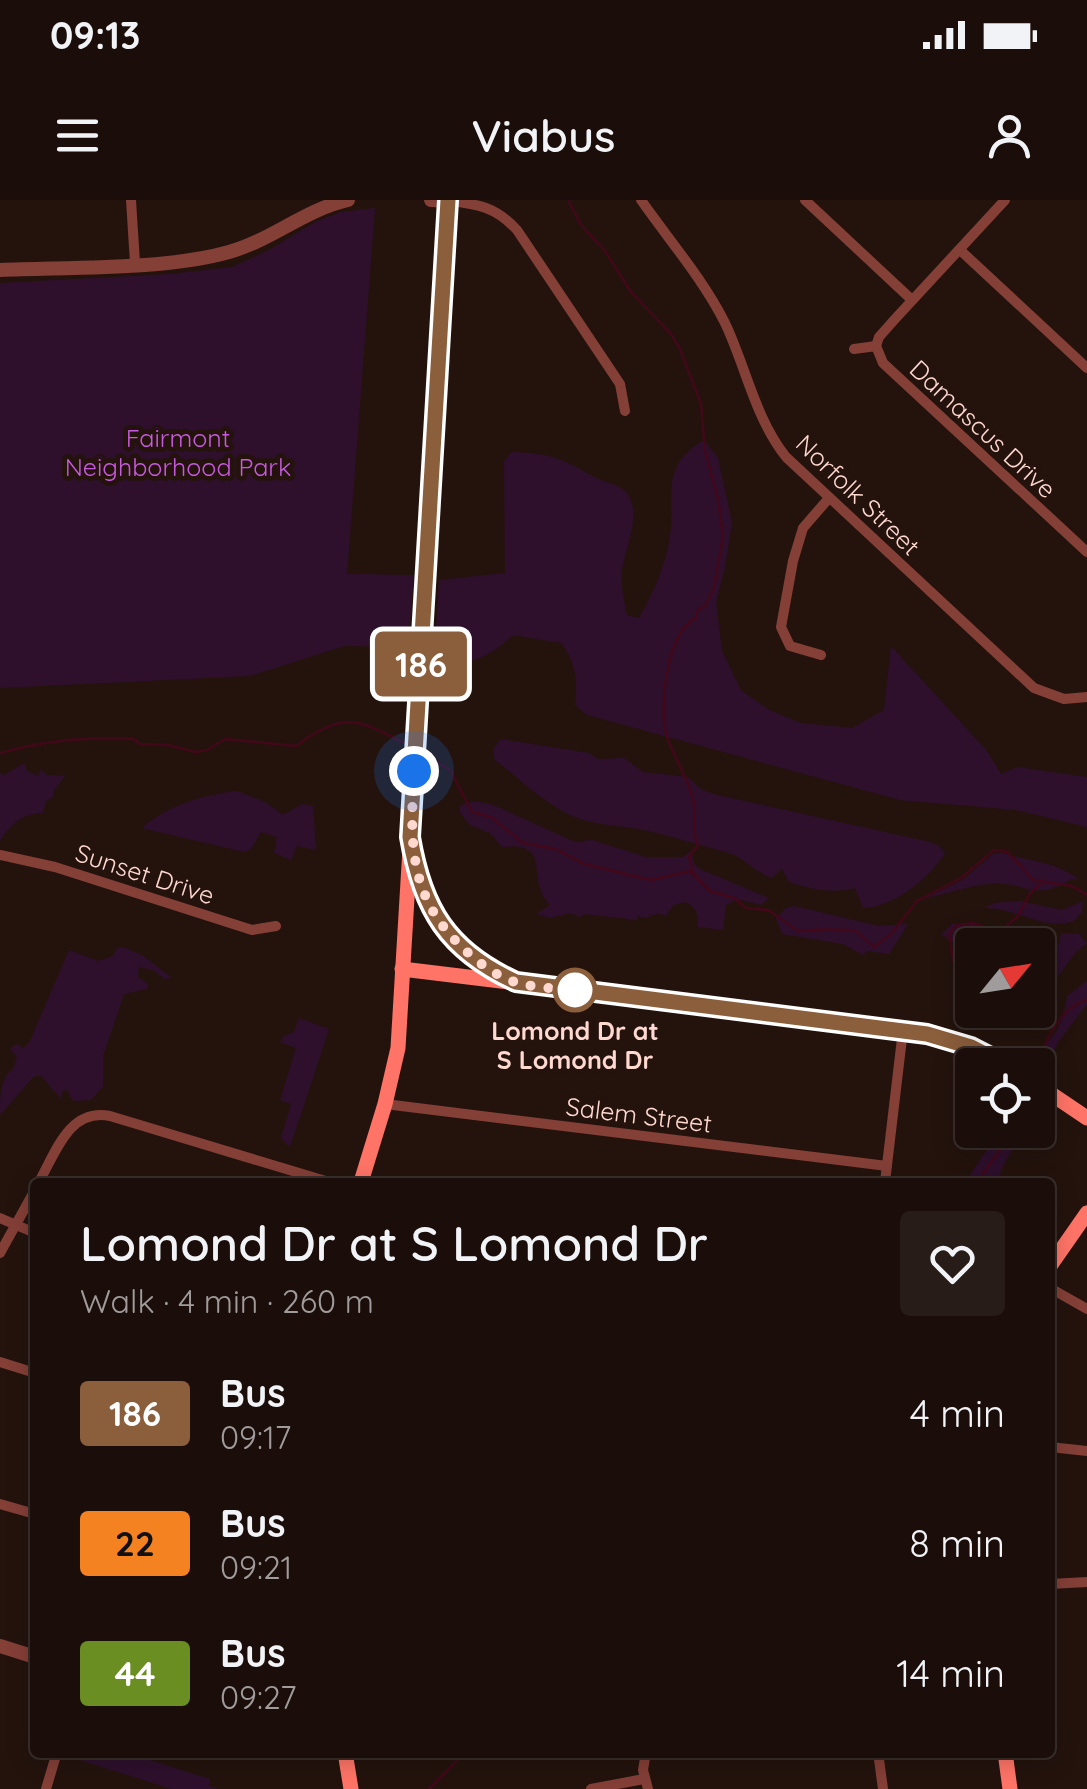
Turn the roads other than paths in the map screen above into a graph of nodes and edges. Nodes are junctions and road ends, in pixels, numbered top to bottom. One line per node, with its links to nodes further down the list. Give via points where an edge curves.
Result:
1 (131, 200): 9 (street)
2 (348, 200): 9 (street, via 306,213 235,250)
3 (431, 200): 7 (street)
4 (641, 200): 16 (street, Norfolk Street, via 717,308 778,447)
5 (805, 200): 11 (street)
6 (1004, 200): 8 (street)
7 (448, 201): 15 (street, via 484,205 517,230 620,384); 20 (main road)
8 (960, 250): 11 (street); 14 (street)
9 (135, 263): 10 (street)
10 (0, 270)
11 (912, 300): 12 (street)
12 (876, 346): 13 (street); 17 (street, Damascus Drive, via 883,363)
13 (854, 349)
14 (1087, 368)
15 (625, 411)
16 (829, 498): 18 (street, via 800,535 781,627 790,646); 19 (street, Norfolk Street, via 1034,688 1064,699)
17 (1087, 552)
18 (821, 655)
19 (1087, 697)
20 (410, 837): 23 (main road); 24 (main road, via 422,890 440,924 469,954)
21 (0, 855): 22 (street, Sunset Drive, via 55,866 252,930)
22 (276, 926)
23 (402, 970): 24 (main road); 28 (main road)
24 (516, 982): 25 (main road)
25 (903, 1030): 26 (main road); 30 (street)
26 (970, 1048)
27 (1055, 1096): 29 (main road)
28 (386, 1104): 30 (street, Salem Street); 33 (main road)
29 (1087, 1118)
30 (887, 1166): 34 (street)
31 (41, 1178): 32 (street, via 73,1124 88,1115)
32 (316, 1178)
33 (362, 1178)
34 (886, 1178)
35 (30, 1199): 38 (street)
36 (1087, 1213): 41 (main road)
37 (0, 1218): 38 (street)
38 (15, 1226): 39 (street); 40 (street)
39 (30, 1231)
40 (0, 1252)
41 (1055, 1259)
42 (1055, 1291): 43 (street)
43 (1087, 1309)
44 (0, 1362): 45 (street)
45 (30, 1371)
46 (1055, 1448): 47 (street)
47 (1087, 1451)
48 (0, 1504): 49 (street)
49 (30, 1513)
50 (1087, 1582): 51 (street)
51 (1055, 1584)
52 (0, 1646): 53 (street)
53 (30, 1655)
54 (55, 1758): 60 (street)
55 (346, 1758): 61 (main road)
56 (646, 1758): 59 (street)
57 (879, 1758): 63 (street)
58 (1006, 1758): 64 (main road)
59 (646, 1784): 62 (street)
60 (46, 1789)
61 (351, 1789)
62 (591, 1789)
63 (883, 1789)
64 (1010, 1789)

